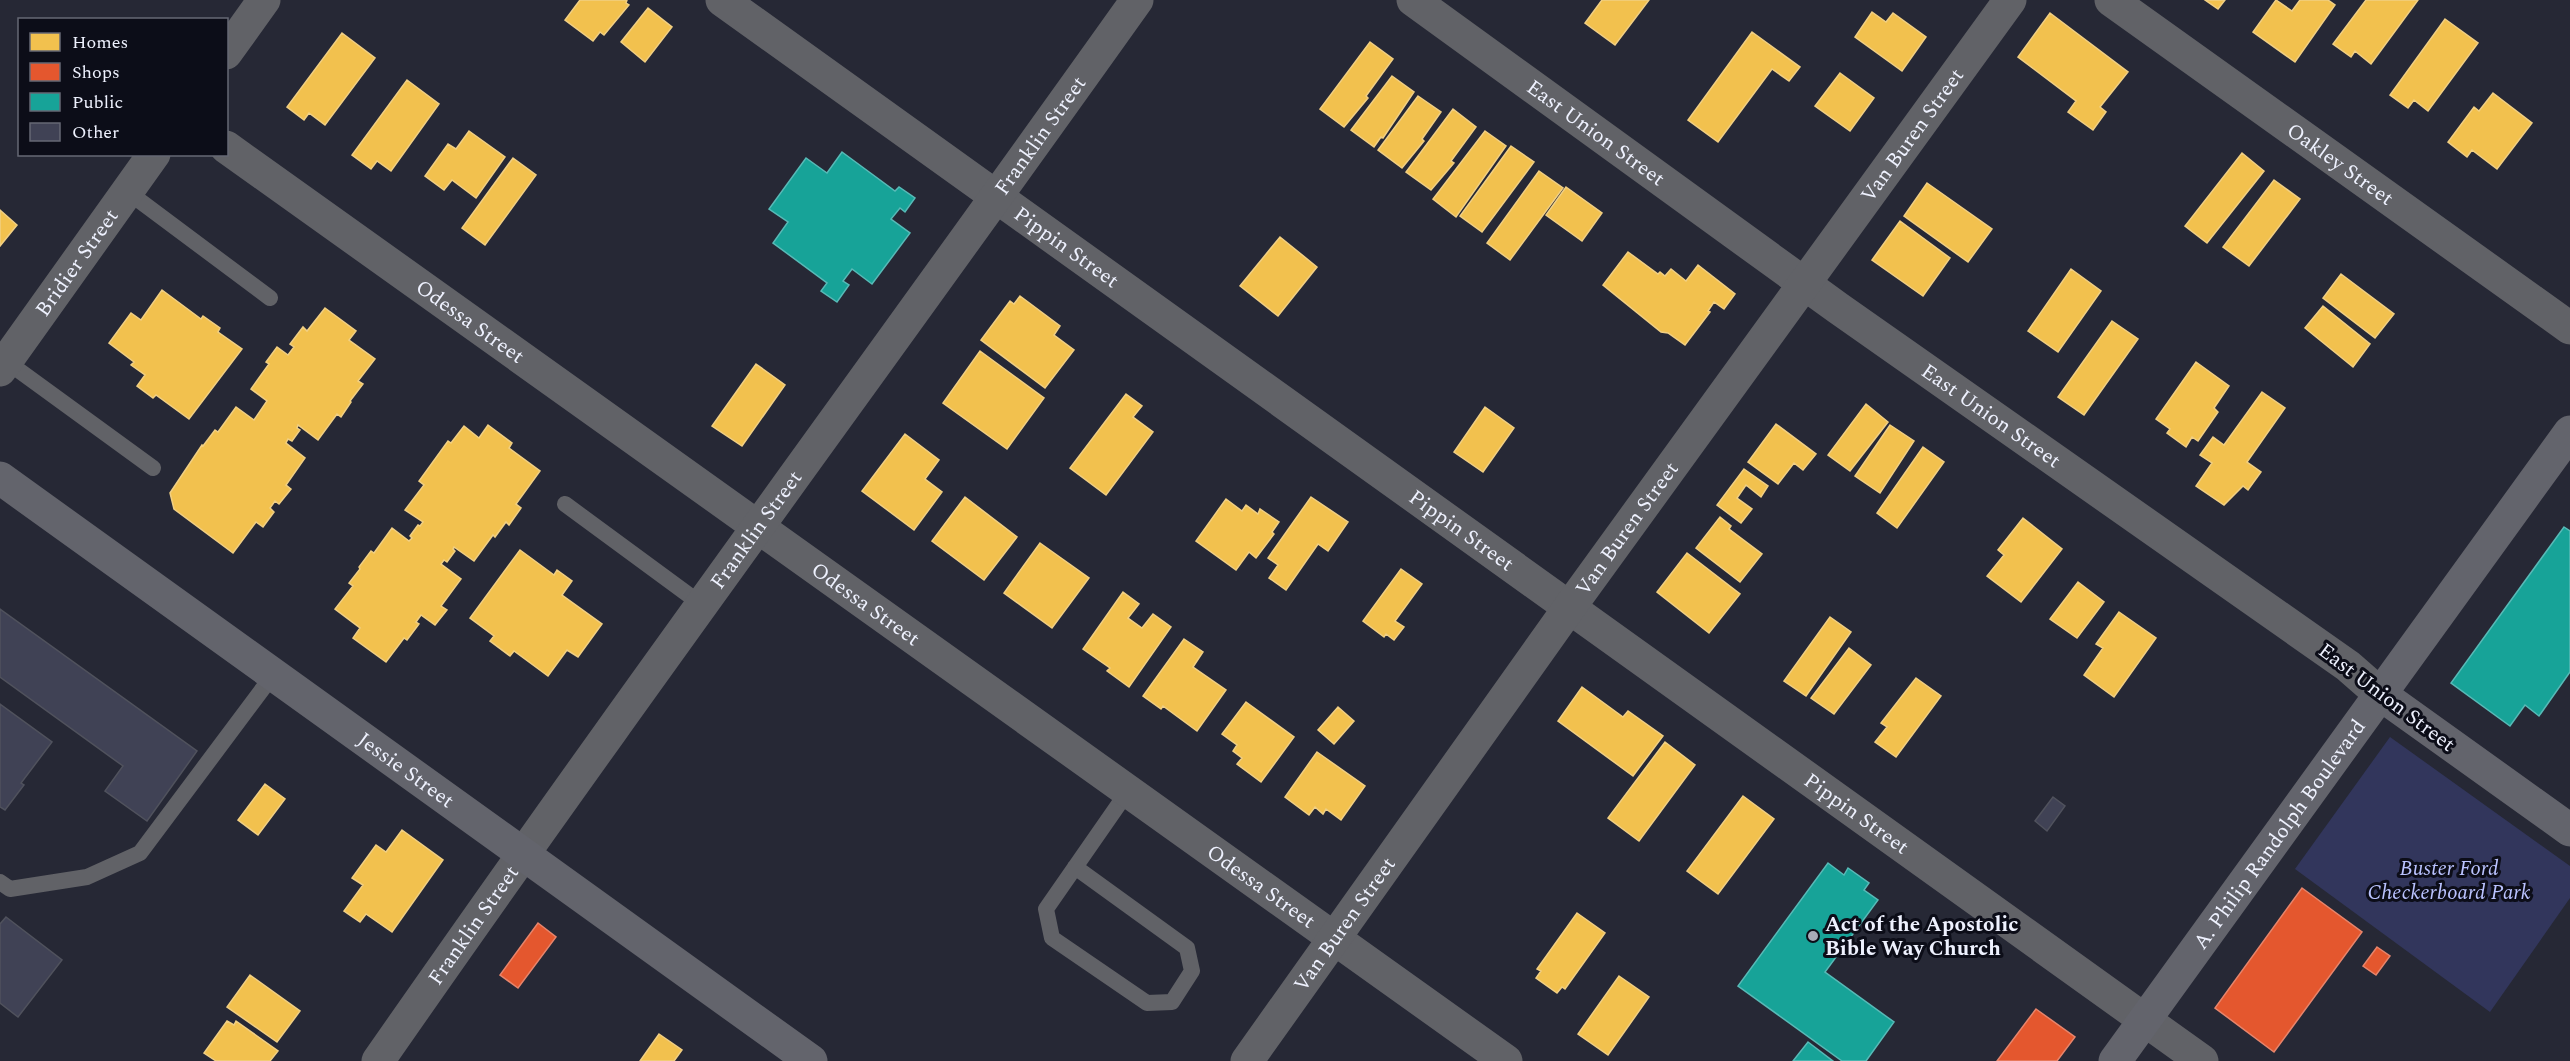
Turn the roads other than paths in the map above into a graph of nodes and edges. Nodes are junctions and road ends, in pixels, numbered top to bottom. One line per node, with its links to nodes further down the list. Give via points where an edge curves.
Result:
1 (264, 0): 7 (street)
2 (722, 0): 11 (street, Pippin Street)
3 (1137, 0): 11 (street, Franklin Street)
4 (1413, 0): 12 (street, East Union Street)
5 (2010, 0): 12 (street, Van Buren Street)
6 (2111, 0): 14 (street, Oakley Street)
7 (228, 50)
8 (228, 148): 20 (street, Odessa Street)
9 (153, 156): 10 (street, Bridier Street)
10 (128, 192): 13 (lane); 15 (street, Bridier Street)
11 (996, 197): 20 (street, Franklin Street); 22 (street, Pippin Street)
12 (1805, 284): 22 (street, Van Buren Street); 24 (street, East Union Street, via 2348,666)
13 (270, 298)
14 (2570, 328)
15 (3, 366): 17 (lane)
16 (2570, 432): 24 (street, A. Philip Randolph Boulevard)
17 (153, 468)
18 (0, 478): 23 (street, Jessie Street)
19 (565, 504): 21 (lane)
20 (757, 528): 21 (street, Franklin Street); 25 (street, Odessa Street)
21 (701, 604): 27 (street, Franklin Street)
22 (1569, 608): 30 (street, Van Buren Street); 31 (street, Pippin Street)
23 (273, 675): 27 (street, Jessie Street); 29 (lane, via 140,853 87,877 10,889)
24 (2380, 694): 26 (street, East Union Street); 31 (street, A. Philip Randolph Boulevard)
25 (1128, 791): 28 (lane); 30 (street, Odessa Street)
26 (2570, 830)
27 (522, 854): 32 (street, Franklin Street); 33 (street, Jessie Street)
28 (1076, 867): 28 (lane, via 1046,909 1052,938 1147,1003 1172,1002 1192,971 1187,948)
29 (0, 882)
30 (1334, 937): 34 (street, Van Buren Street); 35 (street, Odessa Street)
31 (2144, 1019): 36 (street, A. Philip Randolph Boulevard); 37 (street, Pippin Street)
32 (378, 1061)
33 (811, 1061)
34 (1247, 1061)
35 (1506, 1061)
36 (2115, 1061)
37 (2202, 1061)

